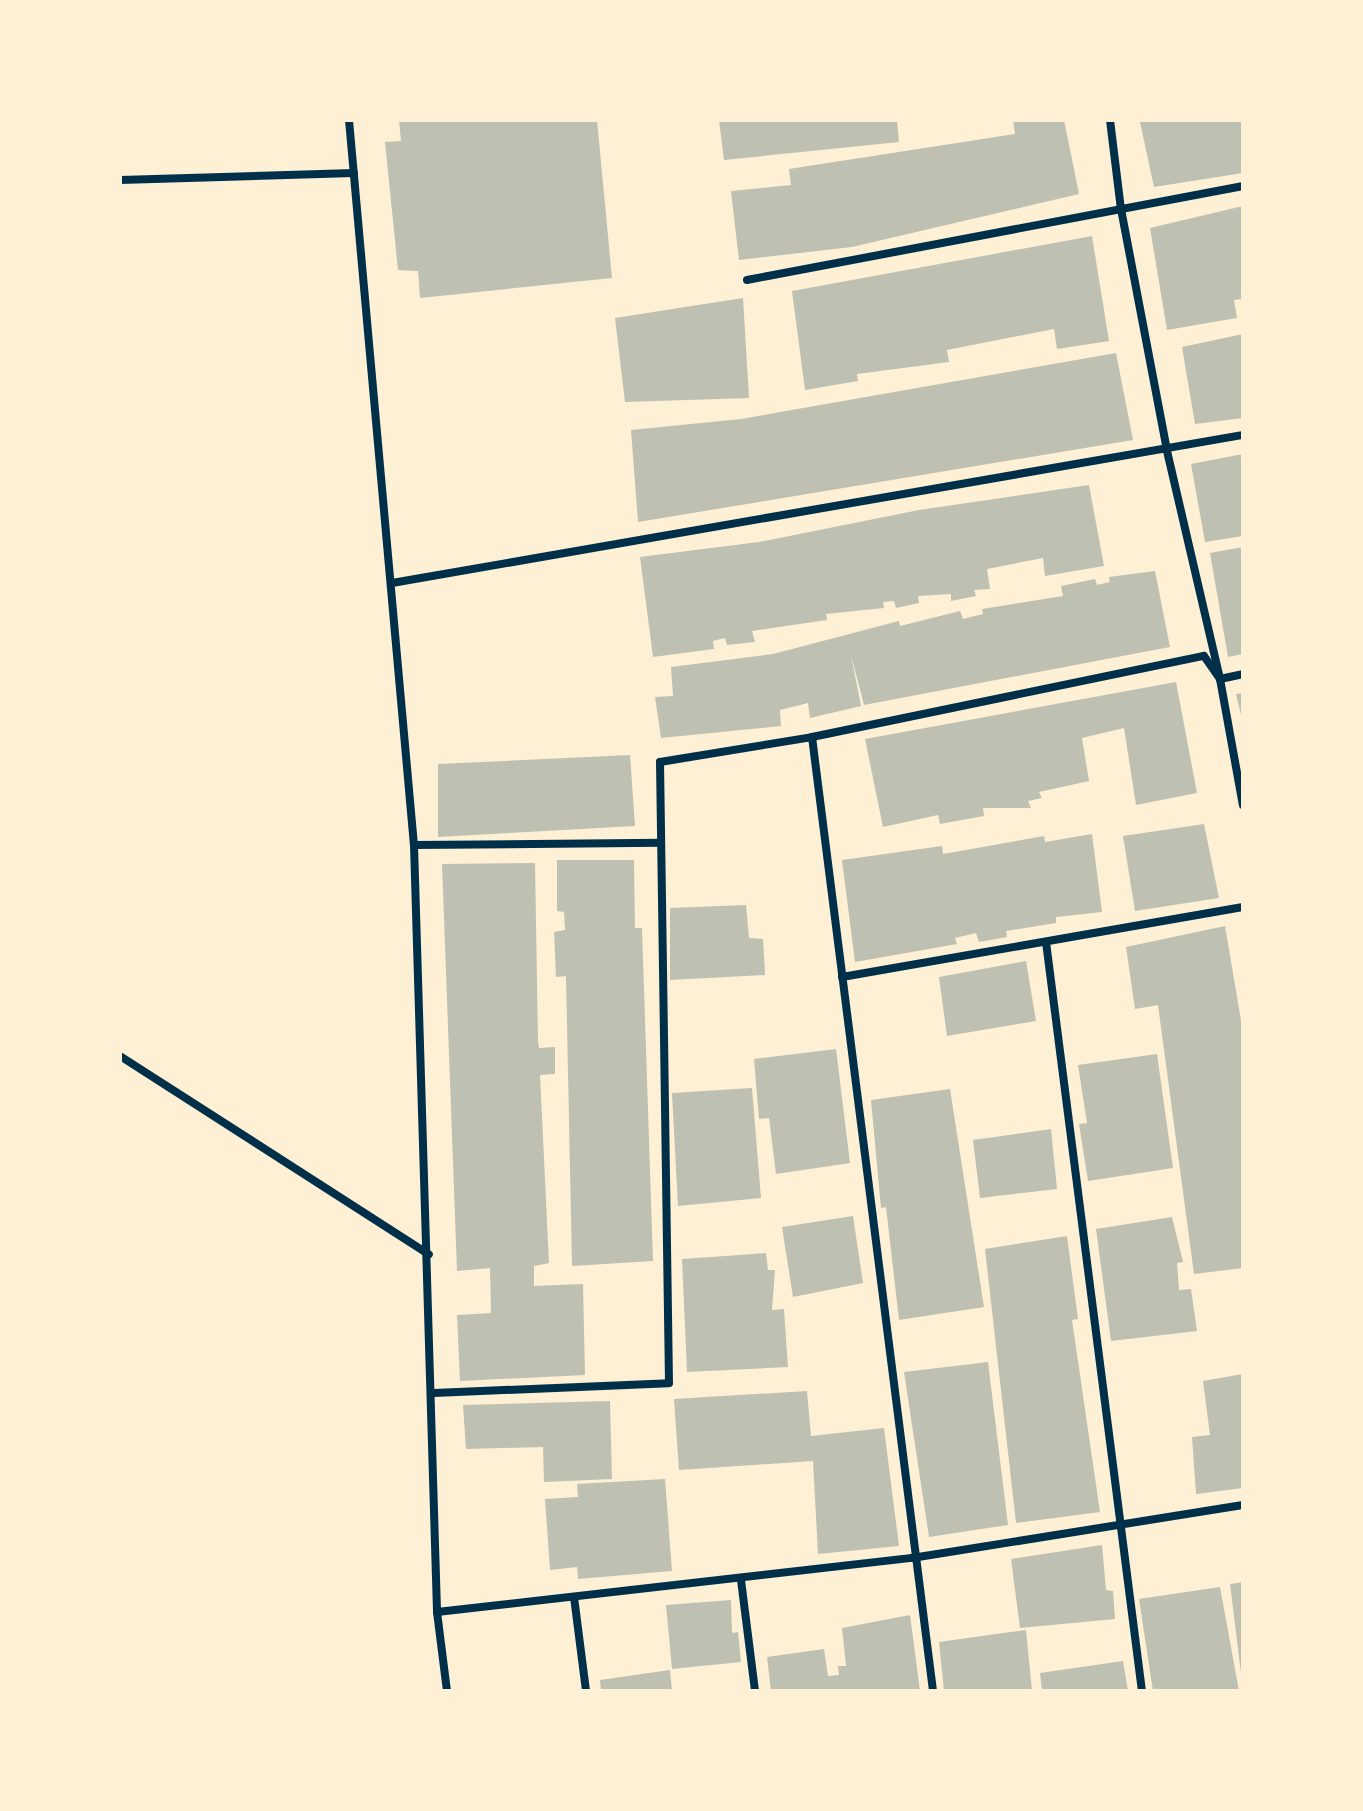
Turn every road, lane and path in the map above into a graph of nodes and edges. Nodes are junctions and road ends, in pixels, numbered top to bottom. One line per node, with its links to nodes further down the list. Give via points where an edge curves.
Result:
1 (349, 120): 3 (street)
2 (1110, 120): 6 (street)
3 (354, 173): 4 (street); 10 (street)
4 (120, 180)
5 (1243, 186): 6 (street)
6 (1121, 209): 7 (street); 9 (street)
7 (747, 280)
8 (1243, 435): 9 (street)
9 (1167, 451): 10 (street); 12 (street)
10 (392, 583): 16 (street)
11 (1243, 674): 12 (street)
12 (1220, 679): 13 (street, via 1204,656); 14 (street)
13 (812, 737): 15 (street, via 660,762); 19 (street)
14 (1243, 805)
15 (661, 843): 16 (street); 22 (street, via 669,1383)
16 (414, 845): 21 (street)
17 (1243, 907): 18 (street)
18 (1046, 942): 19 (street); 24 (street)
19 (842, 977): 25 (street)
20 (120, 1056): 21 (street)
21 (429, 1254): 22 (street)
22 (434, 1393): 28 (street)
23 (1243, 1505): 24 (street)
24 (1118, 1522): 25 (street); 33 (street)
25 (912, 1558): 26 (street); 32 (street)
26 (741, 1580): 27 (street); 31 (street)
27 (574, 1597): 28 (street); 30 (street)
28 (437, 1612): 29 (street)
29 (447, 1691)
30 (586, 1691)
31 (755, 1691)
32 (933, 1691)
33 (1142, 1691)

